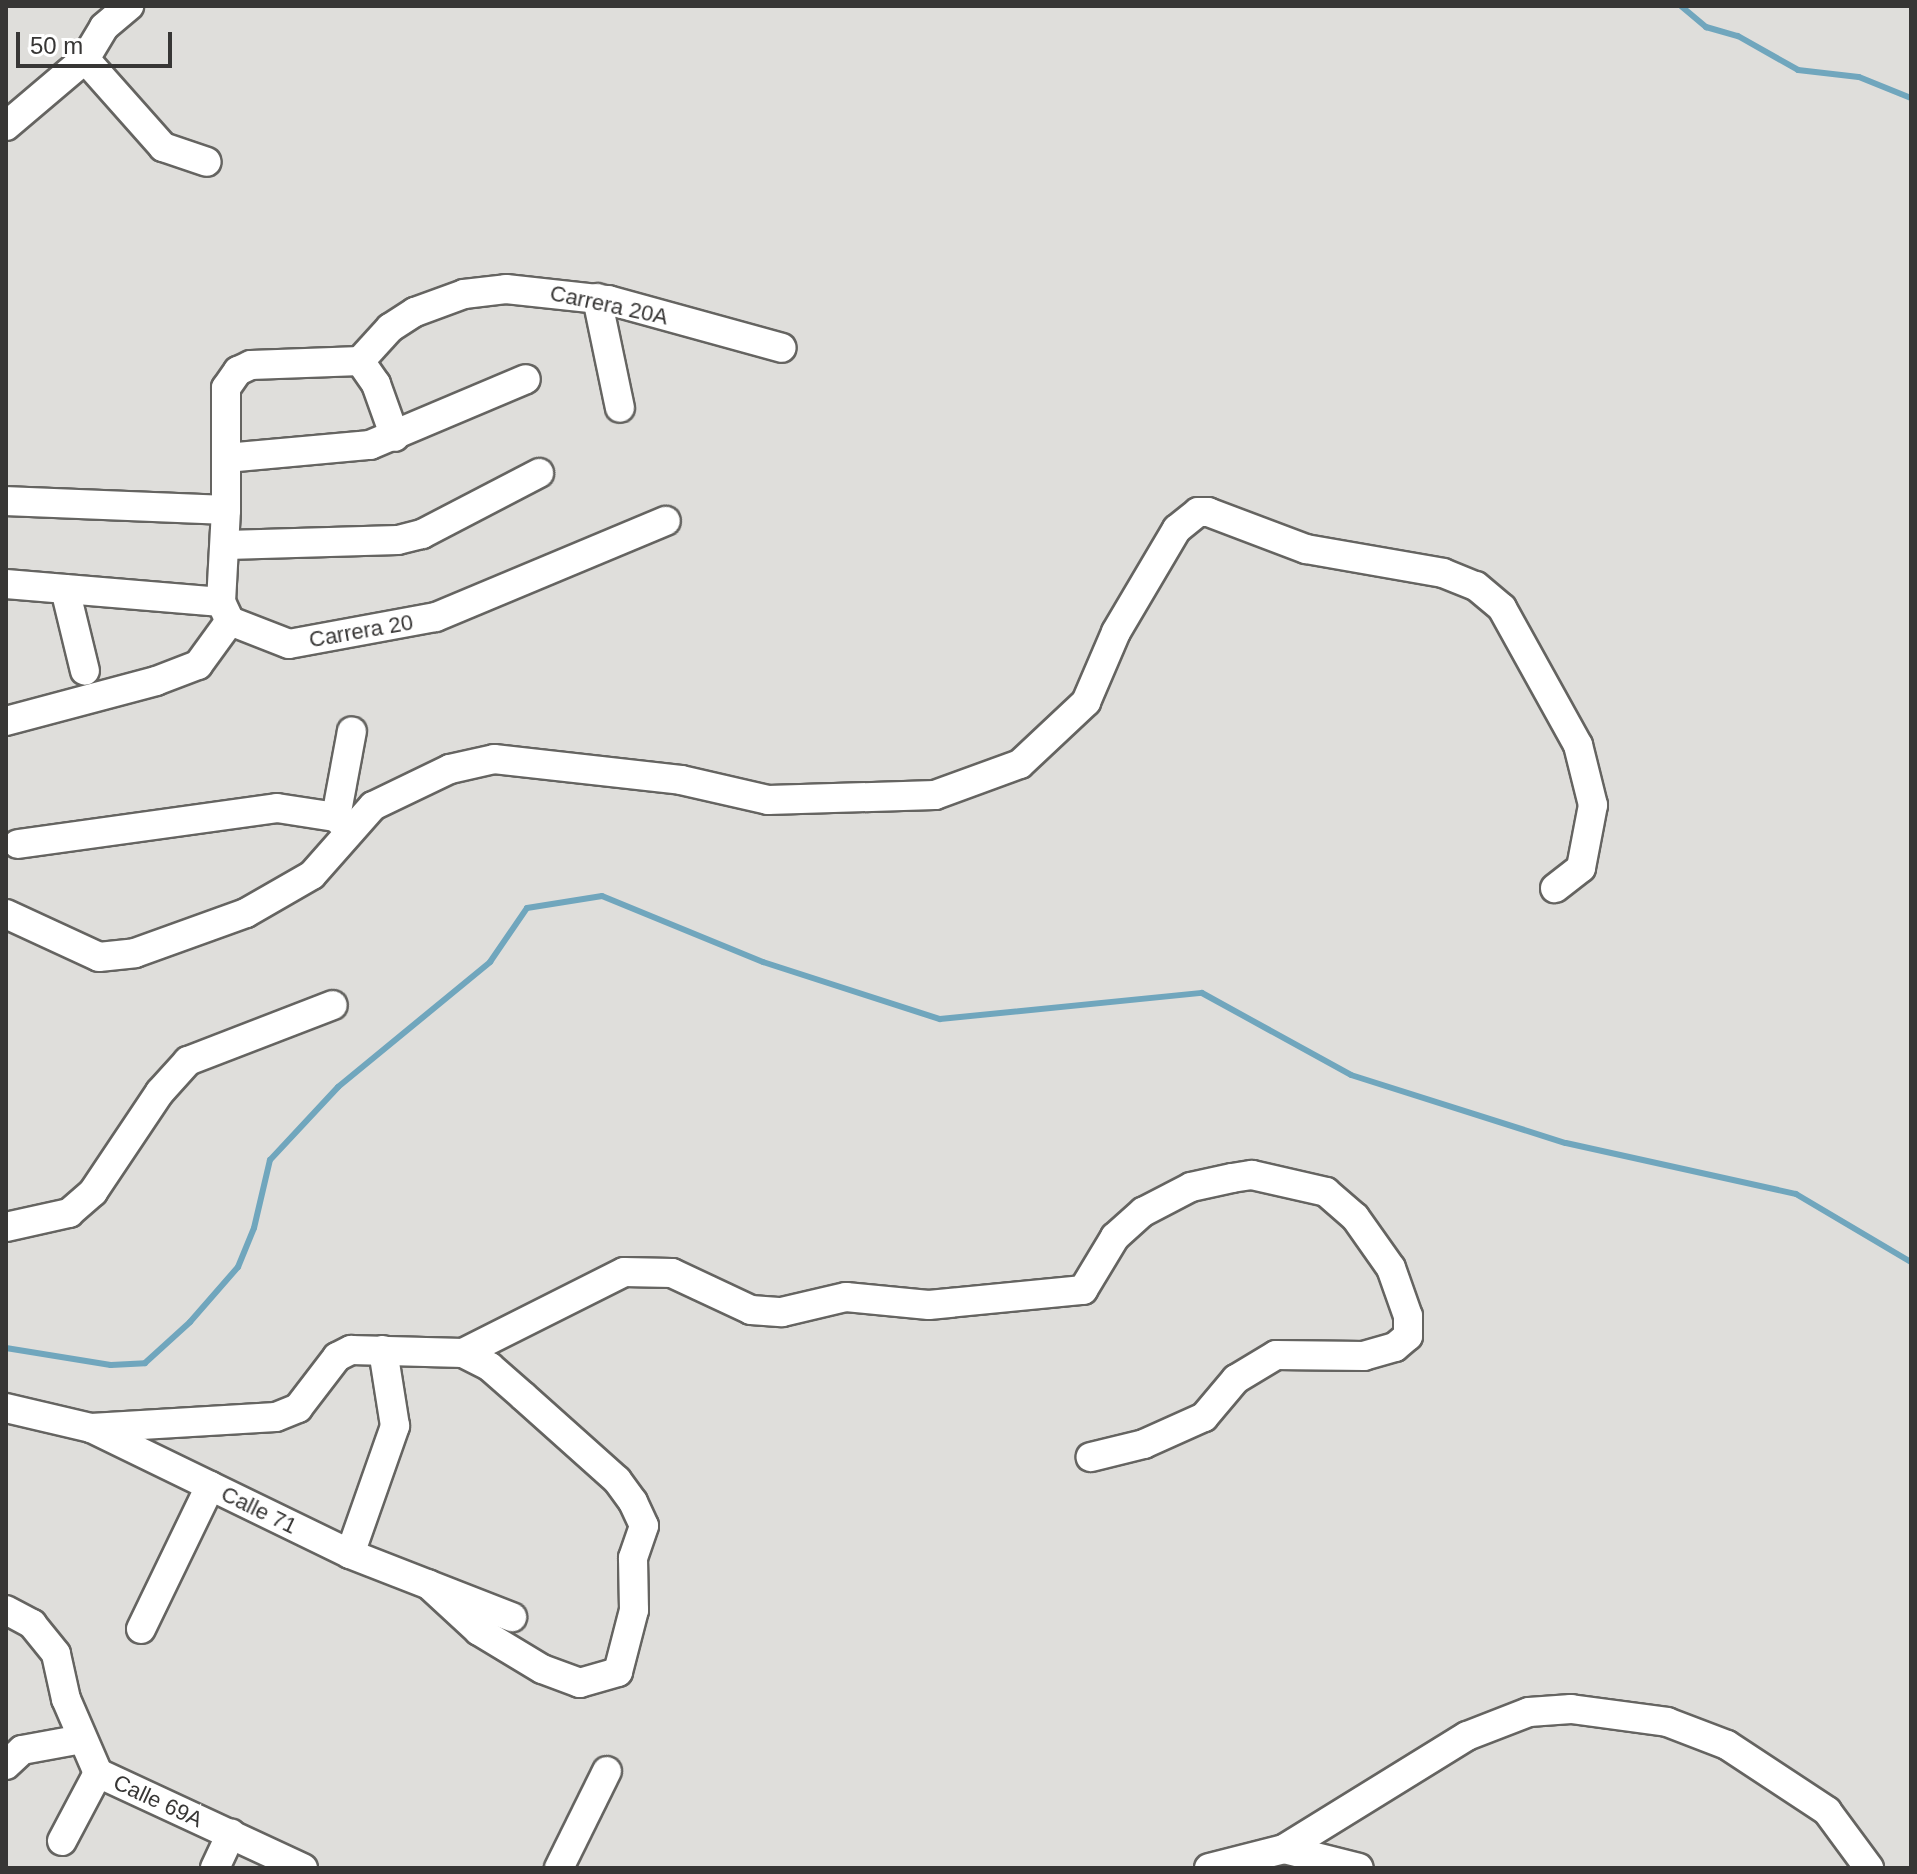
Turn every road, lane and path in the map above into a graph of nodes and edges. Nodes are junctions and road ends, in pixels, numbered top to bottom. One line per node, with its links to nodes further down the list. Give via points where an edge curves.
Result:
1 (129, 6): 2 (street)
2 (95, 16): 3 (street)
3 (85, 59): 4 (street); 5 (street, via 163,147)
4 (6, 126)
5 (207, 162)
6 (597, 298): 7 (street, Carrera 20A); 8 (street, Carrera 20A, via 506,289 464,294 415,312 390,328); 10 (street)
7 (782, 348)
8 (360, 361): 11 (street, via 376,384); 12 (street, via 251,365 238,371 226,388)
9 (526, 379): 11 (street)
10 (620, 408)
11 (395, 437): 12 (street, via 343,451)
12 (226, 458): 15 (street)
13 (539, 473): 17 (street, via 422,534 398,540)
14 (6, 501): 15 (street)
15 (226, 510): 17 (street)
16 (666, 521): 20 (street, Carrera 20, via 436,617 289,644)
17 (227, 545): 20 (street)
18 (6, 584): 19 (street, Carrera 20)
19 (65, 589): 20 (street, Carrera 20); 21 (street)
20 (226, 611): 22 (street, via 198,665)
21 (85, 671)
22 (6, 721)
23 (352, 731): 24 (street)
24 (342, 823): 25 (street, via 277,808); 26 (street, via 450,769 494,759 681,780 768,800 935,795 1020,764 1086,702 1116,632 1177,529 1198,512 1208,512 1306,549 1443,573 1476,586 1502,608 1578,745 1593,805 1581,868); 27 (street, via 312,875 246,913 135,953 99,957)
25 (18, 844)
26 (1555, 888)
27 (6, 914)
28 (333, 1005): 29 (street, via 188,1061 160,1092 93,1192 69,1213)
29 (6, 1227)
30 (383, 1350): 31 (street); 33 (street, via 351,1350 337,1357 298,1408 276,1417); 36 (street, via 395,1426)
31 (463, 1353): 34 (street, via 624,1272 672,1273 751,1310 782,1312 846,1297 929,1305 1083,1290 1115,1237 1143,1212 1191,1187 1232,1178 1252,1175 1326,1192 1355,1217 1391,1268 1408,1316 1408,1336 1395,1347 1364,1356 1276,1355 1236,1379 1204,1417 1144,1444); 37 (street, via 512,1387 617,1480 633,1502 644,1526 633,1558 632,1622 618,1672 580,1683 542,1669 479,1631)
32 (6, 1408): 33 (street, Calle 71)
33 (91, 1428): 35 (street, Calle 71)
34 (1091, 1457)
35 (210, 1486): 36 (street, Calle 71); 40 (street)
36 (350, 1554): 37 (street, Calle 71)
37 (428, 1584): 39 (street, Calle 71)
38 (6, 1610): 41 (street, Calle 69A, via 32,1624 48,1641)
39 (512, 1617)
40 (141, 1629)
41 (82, 1739): 42 (street, via 22,1750); 44 (street, Calle 69A)
42 (6, 1765)
43 (607, 1771): 50 (street)
44 (98, 1773): 45 (street, Calle 69A); 46 (street)
45 (231, 1834): 48 (street); 49 (street, Calle 69A)
46 (62, 1841)
47 (1284, 1849): 51 (street); 52 (street); 53 (street, via 1467,1736 1529,1712 1571,1709 1667,1722 1727,1745 1827,1811)
48 (215, 1868)
49 (303, 1868)
50 (559, 1868)
51 (1209, 1868)
52 (1359, 1868)
53 (1869, 1868)

